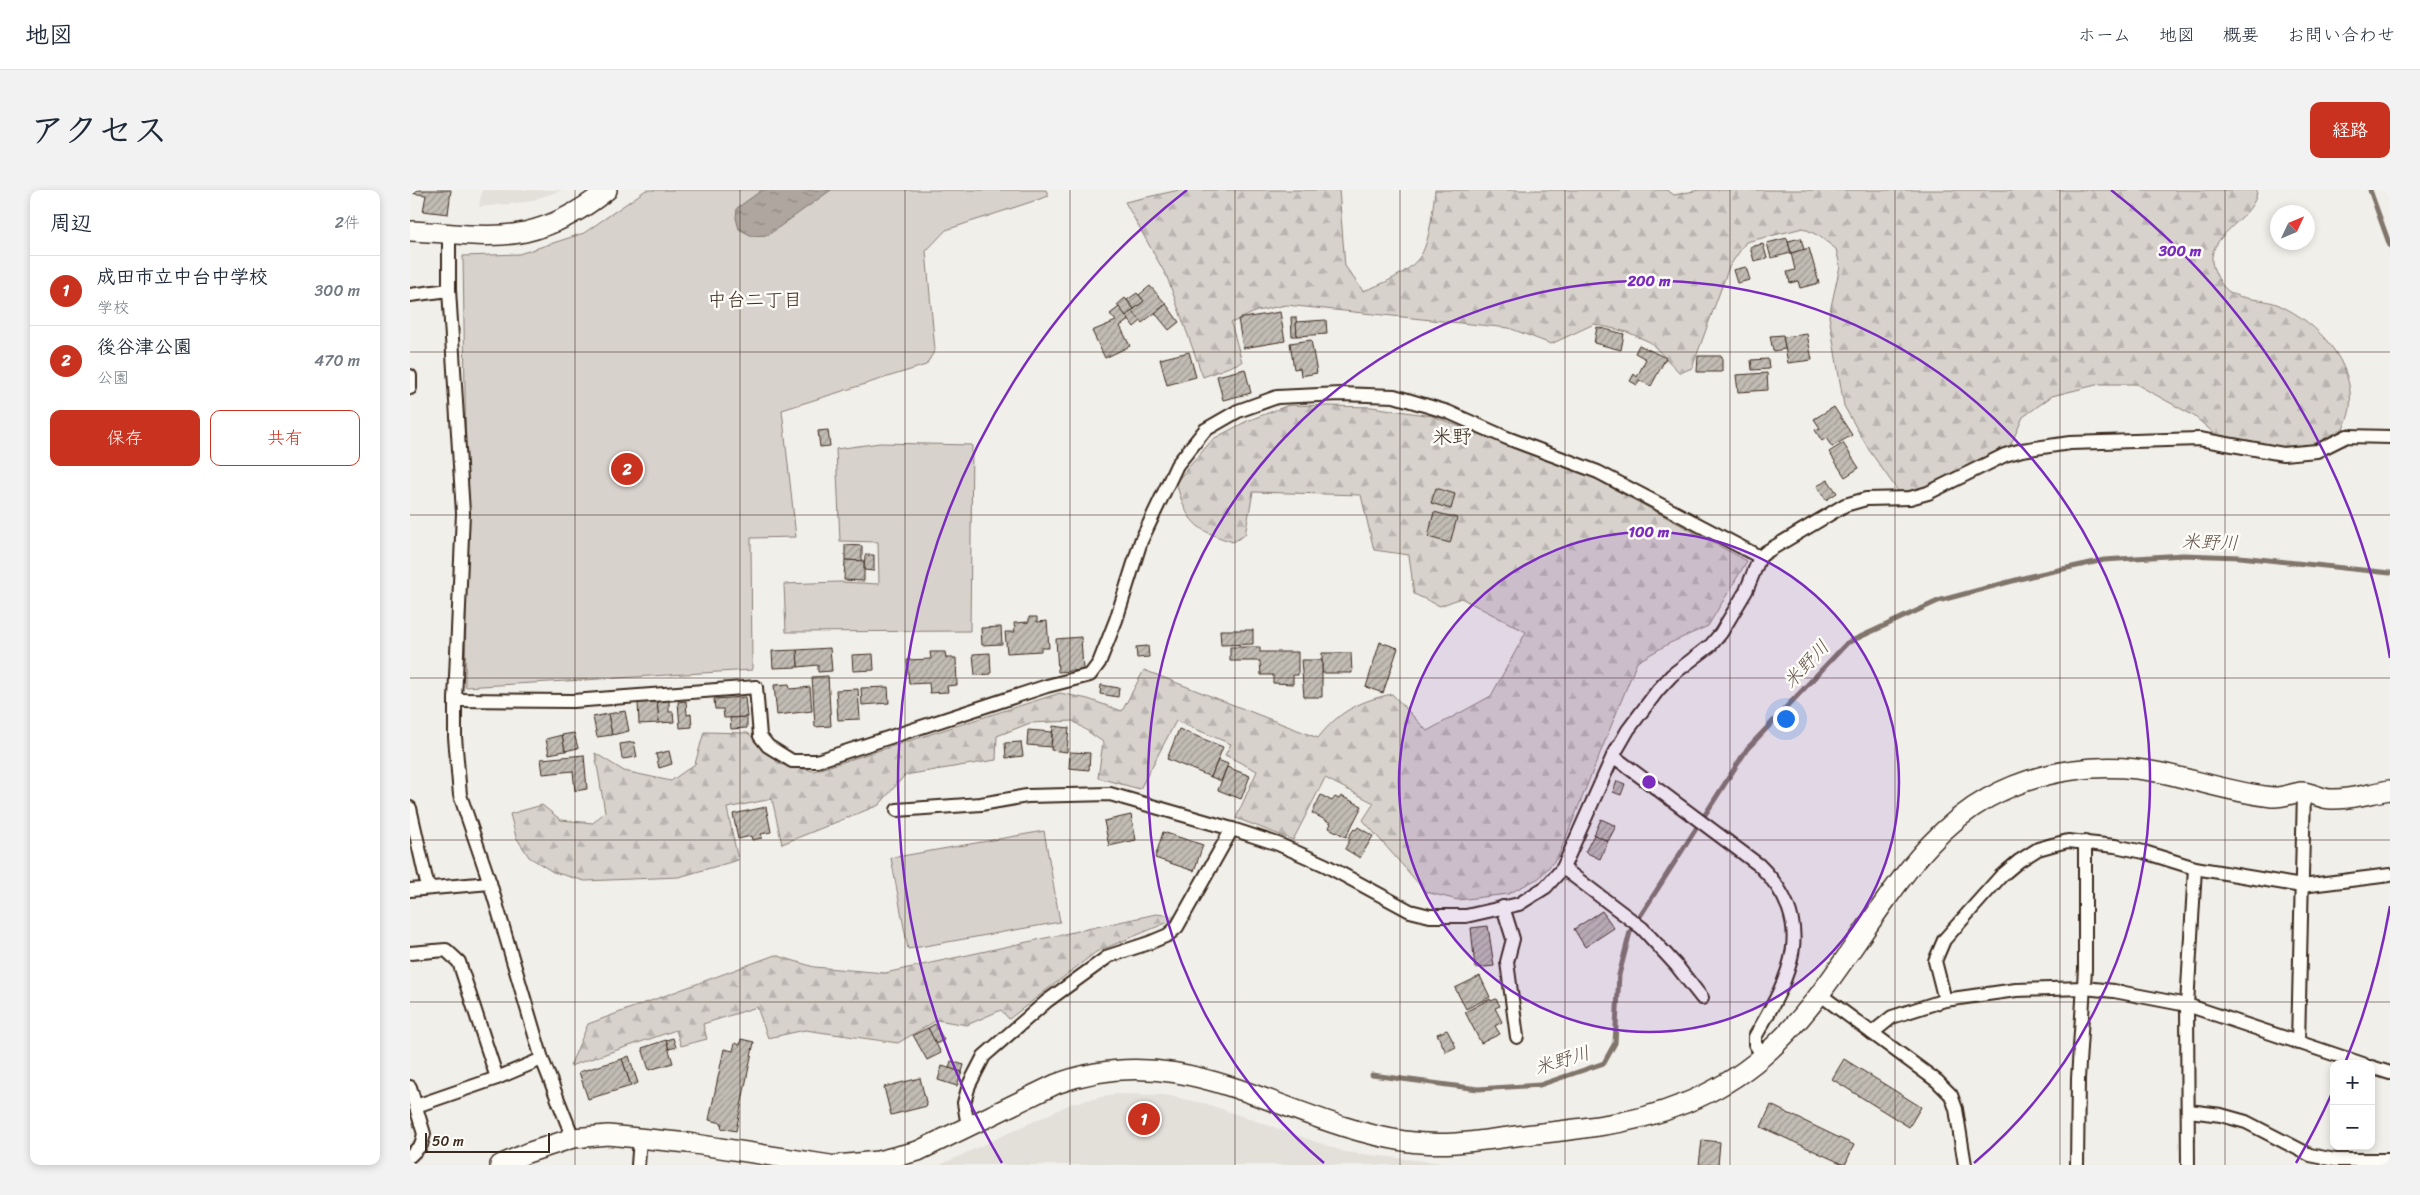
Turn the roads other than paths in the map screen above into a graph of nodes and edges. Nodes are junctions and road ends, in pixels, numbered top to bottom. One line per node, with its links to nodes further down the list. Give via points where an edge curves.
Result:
1 (607, 190): 3 (street, via 559,220 525,232)
2 (410, 231): 3 (street)
3 (449, 232): 4 (street)
4 (449, 290): 5 (street); 10 (street, via 463,513)
5 (410, 295)
6 (410, 376): 7 (street)
7 (410, 388)
8 (2390, 437): 9 (street, via 2347,436 2318,451 2283,454 2198,439 2070,443 2022,450 2005,455 1928,493 1910,498 1866,499 1845,505)
9 (1760, 557): 10 (street, via 1598,472 1506,438 1448,412 1394,396 1277,397 1238,411 1206,430 1177,464 1140,541 1100,663 1090,675 817,761 792,761 768,746 760,736 756,687 573,701); 11 (street, via 1746,591 1721,633 1705,651 1658,690)
10 (455, 700): 21 (street, via 460,795)
11 (1613, 756): 18 (street); 35 (street, via 1759,865 1770,875 1782,895 1790,913 1794,950 1787,978 1755,1037 1755,1044)
12 (2390, 790): 13 (street, via 2329,799)
13 (2304, 792): 22 (street); 28 (street, via 2277,798 2158,772 2089,768 2023,782 1961,815 1934,839 1909,867)
14 (410, 808): 23 (street)
15 (897, 810): 16 (street, via 981,804 1027,796 1110,794)
16 (1232, 829): 25 (street, via 1278,844 1325,865 1410,911 1446,917); 44 (street, via 1178,927 1149,943 1109,956 1047,1001 984,1056 964,1103)
17 (2085, 842): 19 (street, via 2144,852); 27 (street); 30 (street, via 2068,841 2045,847 2019,860 1944,940 1935,962)
18 (1563, 868): 25 (street, via 1532,897); 29 (street, via 1642,928)
19 (2195, 868): 22 (street); 31 (street)
20 (2390, 875): 22 (street)
21 (490, 883): 23 (street); 36 (street)
22 (2302, 886): 34 (street)
23 (428, 888): 24 (street)
24 (410, 890)
25 (1503, 908): 33 (street, via 1513,939 1507,962)
26 (410, 953): 40 (street, via 446,950 459,962)
27 (2084, 988): 30 (street, via 2016,990); 31 (street, via 2114,990); 54 (street)
28 (1818, 993): 32 (street); 35 (street)
29 (1702, 998)
30 (1945, 1000): 32 (street, via 1892,1017)
31 (2187, 1005): 34 (street); 43 (street)
32 (1872, 1033): 53 (street, via 1951,1095 1960,1125)
33 (1516, 1037)
34 (2298, 1043): 37 (street)
35 (1764, 1056): 44 (street, via 1727,1083 1644,1118 1473,1142 1399,1140 1304,1113 1231,1085 1182,1073 1157,1071 1114,1070 1076,1076)
36 (542, 1059): 40 (street); 45 (street)
37 (2351, 1060)
38 (2375, 1067): 39 (street)
39 (2390, 1073)
40 (496, 1078): 42 (street)
41 (410, 1087): 42 (street)
42 (416, 1106): 47 (street, via 424,1134 421,1145)
43 (2189, 1111): 48 (street, via 2246,1122 2310,1155 2335,1160); 55 (street)
44 (968, 1126): 52 (street, via 918,1150)
45 (574, 1138): 46 (street); 49 (street)
46 (640, 1138): 50 (street); 51 (street)
47 (410, 1156)
48 (2390, 1160)
49 (500, 1165)
50 (638, 1165)
51 (830, 1165)
52 (848, 1165)
53 (1965, 1165)
54 (2077, 1165)
55 (2188, 1165)

